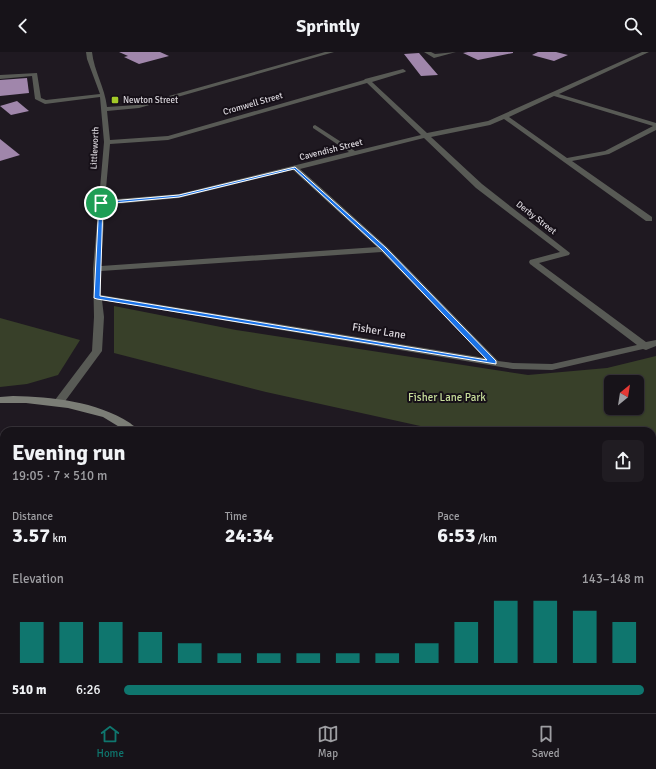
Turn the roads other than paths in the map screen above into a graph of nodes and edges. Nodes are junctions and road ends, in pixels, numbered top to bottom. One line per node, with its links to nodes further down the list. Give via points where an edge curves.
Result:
1 (89, 52): 10 (street, Littleworth)
2 (331, 52): 11 (street, via 137,107)
3 (427, 52): 4 (street, via 434,56)
4 (453, 52)
5 (646, 52): 9 (street, Cavendish Street)
6 (403, 71): 8 (street, Cromwell Street)
7 (0, 77): 10 (street, via 35,74 38,99 44,102)
8 (367, 80): 15 (street, Derby Street); 16 (street, Cromwell Street, via 168,138)
9 (553, 94): 12 (street, Cavendish Street); 13 (street)
10 (103, 95): 11 (street, Littleworth)
11 (105, 109): 16 (street, Littleworth)
12 (504, 116): 15 (street, Cavendish Street, via 490,123); 18 (street)
13 (656, 126): 18 (street, via 607,153)
14 (314, 127): 17 (street)
15 (424, 136): 17 (street, Cavendish Street); 26 (street, Derby Street, via 479,186 566,253 534,262)
16 (107, 142): 20 (street, Littleworth)
17 (354, 153): 19 (street, Cavendish Street)
18 (564, 160): 21 (street)
19 (295, 168): 20 (street, Cavendish Street, via 179,196); 22 (street)
20 (101, 203): 23 (street, Littleworth)
21 (649, 219)
22 (384, 249): 23 (street); 27 (street)
23 (97, 269): 24 (street, Littleworth)
24 (97, 298): 27 (street, Fisher Lane); 29 (street, Littleworth, via 97,351)
25 (656, 343): 26 (street, Fisher Lane)
26 (646, 347): 27 (street, Fisher Lane, via 552,367 513,366)
27 (494, 362)
28 (0, 400): 29 (main road)
29 (59, 402): 30 (main road, via 108,415)
30 (128, 427)

